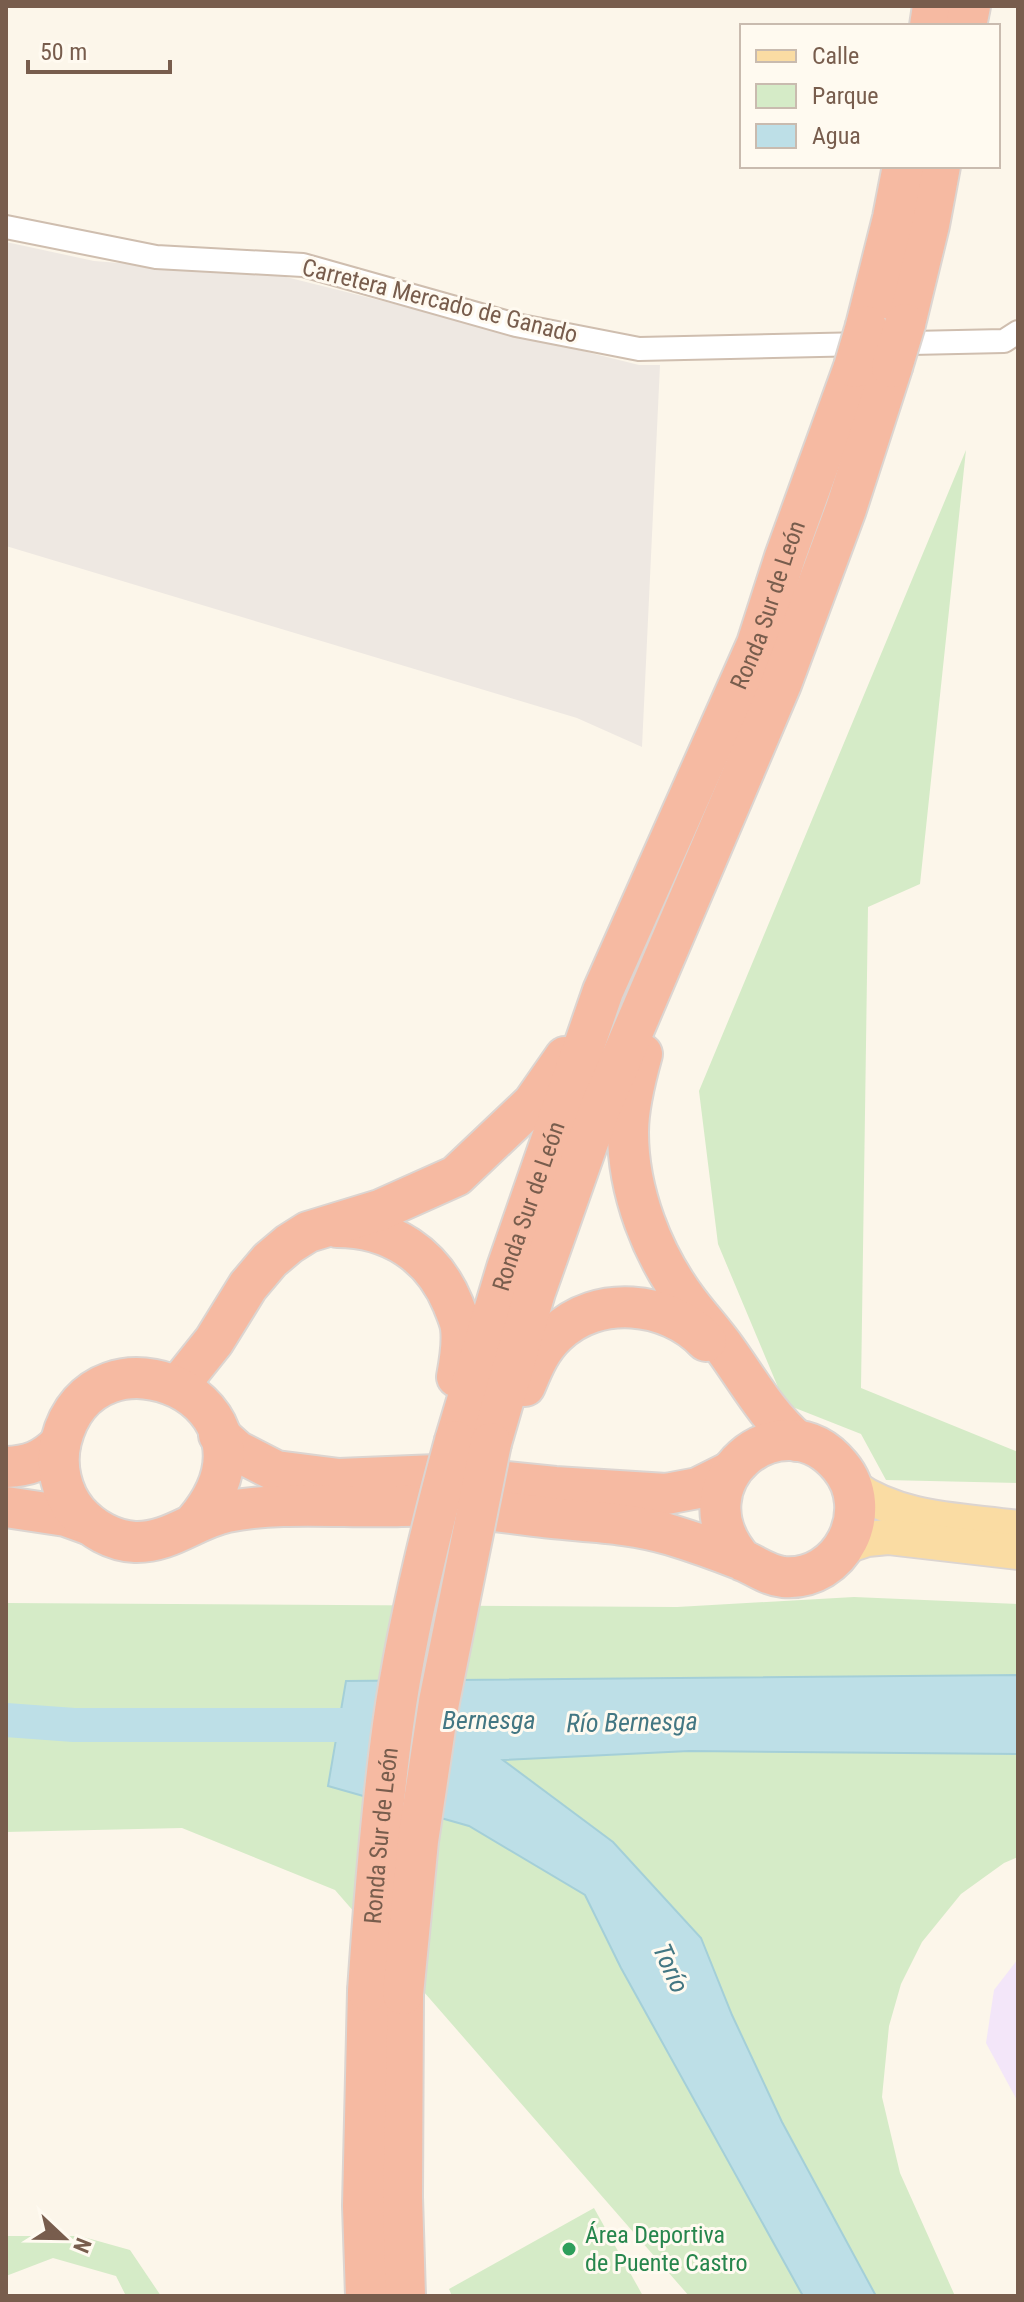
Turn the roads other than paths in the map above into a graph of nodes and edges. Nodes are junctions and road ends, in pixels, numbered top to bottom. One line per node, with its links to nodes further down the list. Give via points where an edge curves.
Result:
1 (903, 168): 5 (highway, Ronda Sur de León, bridge, via 866,326)
2 (940, 168): 5 (highway, Ronda Sur de León, bridge, via 905,324)
3 (6, 227): 4 (street, Carretera Mercado de Ganado, via 156,257 303,265 516,325 639,349 1004,341)
4 (1018, 332)
5 (873, 367): 6 (highway, Ronda Sur de León, via 846,509); 7 (highway, Ronda Sur de León, via 785,557 757,644)
6 (781, 684): 10 (highway, via 754,781 647,1032 628,1131 641,1216 668,1272 764,1407); 11 (highway, Ronda Sur de León, via 599,1111)
7 (603, 991): 8 (highway, via 533,1103 456,1176 380,1210); 11 (highway, Ronda Sur de León, via 507,1268)
8 (321, 1227): 9 (highway, via 289,1244 248,1286 214,1341); 11 (highway, via 374,1230 432,1266 461,1325 452,1414)
9 (200, 1409): 12 (highway, via 157,1379 113,1382 73,1413); 13 (highway, via 237,1451 276,1471 339,1479 437,1475 666,1494 698,1488); 17 (highway, via 223,1458 220,1482)
10 (797, 1441): 13 (highway, via 781,1440); 15 (highway, via 832,1457)
11 (484, 1443): 13 (highway, via 520,1398 535,1361 557,1333 599,1310 633,1307 681,1322 715,1351 744,1401 751,1439); 23 (highway, Ronda Sur de León, bridge, via 474,1529 418,1841); 23 (highway, Ronda Sur de León, bridge, via 429,1536 393,1721 378,1844)
12 (60, 1444): 14 (highway, via 46,1458); 18 (highway, via 63,1488)
13 (739, 1462): 22 (highway, via 722,1489 720,1509 722,1528)
14 (6, 1467)
15 (853, 1487): 19 (main road, via 910,1514); 20 (highway, via 857,1509)
16 (6, 1507): 18 (highway)
17 (195, 1522): 18 (highway, via 153,1542 108,1536); 22 (highway, via 262,1508 461,1507 628,1526)
18 (88, 1524)
19 (1018, 1528)
20 (846, 1546): 21 (main road, via 888,1537); 22 (highway, via 829,1564 808,1574 785,1577)
21 (1018, 1552)
22 (743, 1561)
23 (385, 1992): 24 (highway, Ronda Sur de León, via 363,2206); 25 (highway, Ronda Sur de León)
24 (366, 2296)
25 (405, 2296)

